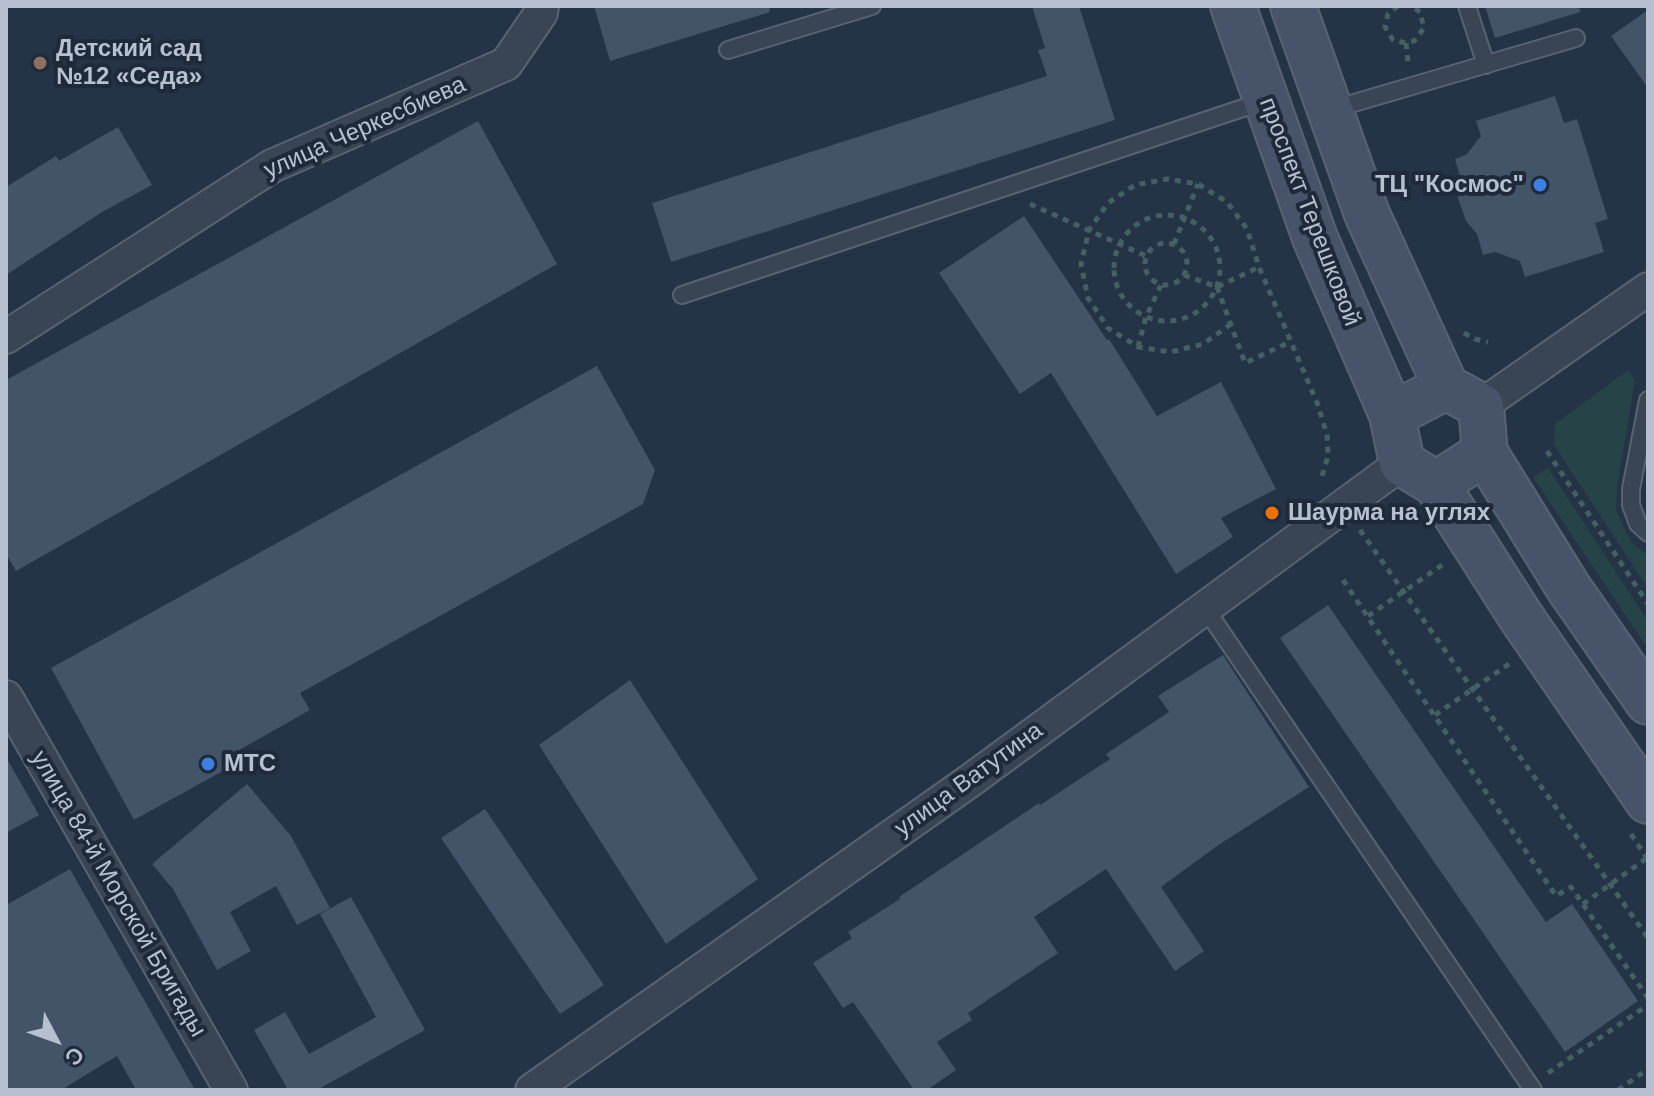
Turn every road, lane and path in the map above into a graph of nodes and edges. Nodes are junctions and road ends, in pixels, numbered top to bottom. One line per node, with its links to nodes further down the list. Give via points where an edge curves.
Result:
1 (542, 6): 29 (street, улица Черкесбиева, via 506,64 272,166)
2 (872, 6): 9 (lane)
3 (1233, 6): 11 (main road, проспект Терешковой)
4 (1293, 6): 12 (main road)
5 (1398, 6): 6 (path, via 1388,14 1385,27 1393,40 1406,43 1424,28 1420,12)
6 (1412, 6)
7 (1467, 6): 10 (lane)
8 (1576, 38): 10 (lane)
9 (728, 50)
10 (1486, 65): 12 (lane)
11 (1265, 100): 14 (lane); 35 (main road, проспект Терешковой, via 1315,238)
12 (1329, 111): 33 (main road, via 1367,214)
13 (1198, 184): 15 (path); 16 (path, via 1167,179 1135,185 1108,203); 20 (path, via 1227,202 1247,229)
14 (1000, 191): 16 (path); 25 (lane)
15 (1186, 217): 17 (path, via 1148,218 1131,228); 18 (path); 23 (path, via 1216,246 1221,266)
16 (1089, 230): 17 (path); 32 (path, via 1081,264 1088,298 1108,328)
17 (1120, 244): 19 (path); 26 (path, via 1114,265 1117,287)
18 (1174, 244): 19 (path, via 1157,244); 21 (path, via 1186,257)
19 (1146, 256): 22 (path, via 1145,270)
20 (1259, 267): 23 (path); 30 (path)
21 (1184, 275): 22 (path, via 1178,282); 23 (path)
22 (1161, 285): 26 (path)
23 (1217, 287): 26 (path, via 1188,317); 27 (path)
24 (1648, 289): 33 (street)
25 (682, 295)
26 (1146, 317): 32 (path)
27 (1231, 324): 30 (path, via 1245,363); 32 (path, via 1203,344 1171,352)
28 (1464, 333): 31 (path)
29 (6, 337)
30 (1290, 342): 39 (path, via 1327,435)
31 (1488, 342)
32 (1138, 347)
33 (1463, 397): 35 (main road); 37 (main road)
34 (1648, 400): 41 (lane, via 1631,505)
35 (1392, 415): 38 (main road, проспект Терешковой)
36 (1547, 451): 45 (path)
37 (1485, 453): 38 (main road); 51 (main road)
38 (1419, 473): 46 (street, улица Ватутина); 53 (main road)
39 (1322, 476)
40 (1359, 528): 44 (path)
41 (1648, 533)
42 (1446, 563): 44 (path)
43 (1343, 580): 47 (path)
44 (1404, 592): 47 (path); 49 (path)
45 (1648, 604)
46 (1205, 608): 63 (street, улица Ватутина); 64 (lane)
47 (1368, 616): 52 (path)
48 (1513, 662): 49 (path)
49 (1473, 690): 52 (path); 55 (path)
50 (6, 697): 62 (street, улица 84-й Морской Бригады)
51 (1648, 702)
52 (1435, 715): 56 (path, via 1556,896 1571,887)
53 (1648, 801)
54 (1647, 858): 55 (path)
55 (1610, 884): 56 (path); 57 (path)
56 (1583, 904): 58 (path)
57 (1648, 938)
58 (1648, 998)
59 (1648, 1005): 61 (path, via 1545,1075)
60 (1648, 1069): 65 (path)
61 (1550, 1083)
62 (231, 1090)
63 (532, 1090)
64 (1533, 1090)
65 (1618, 1090)

